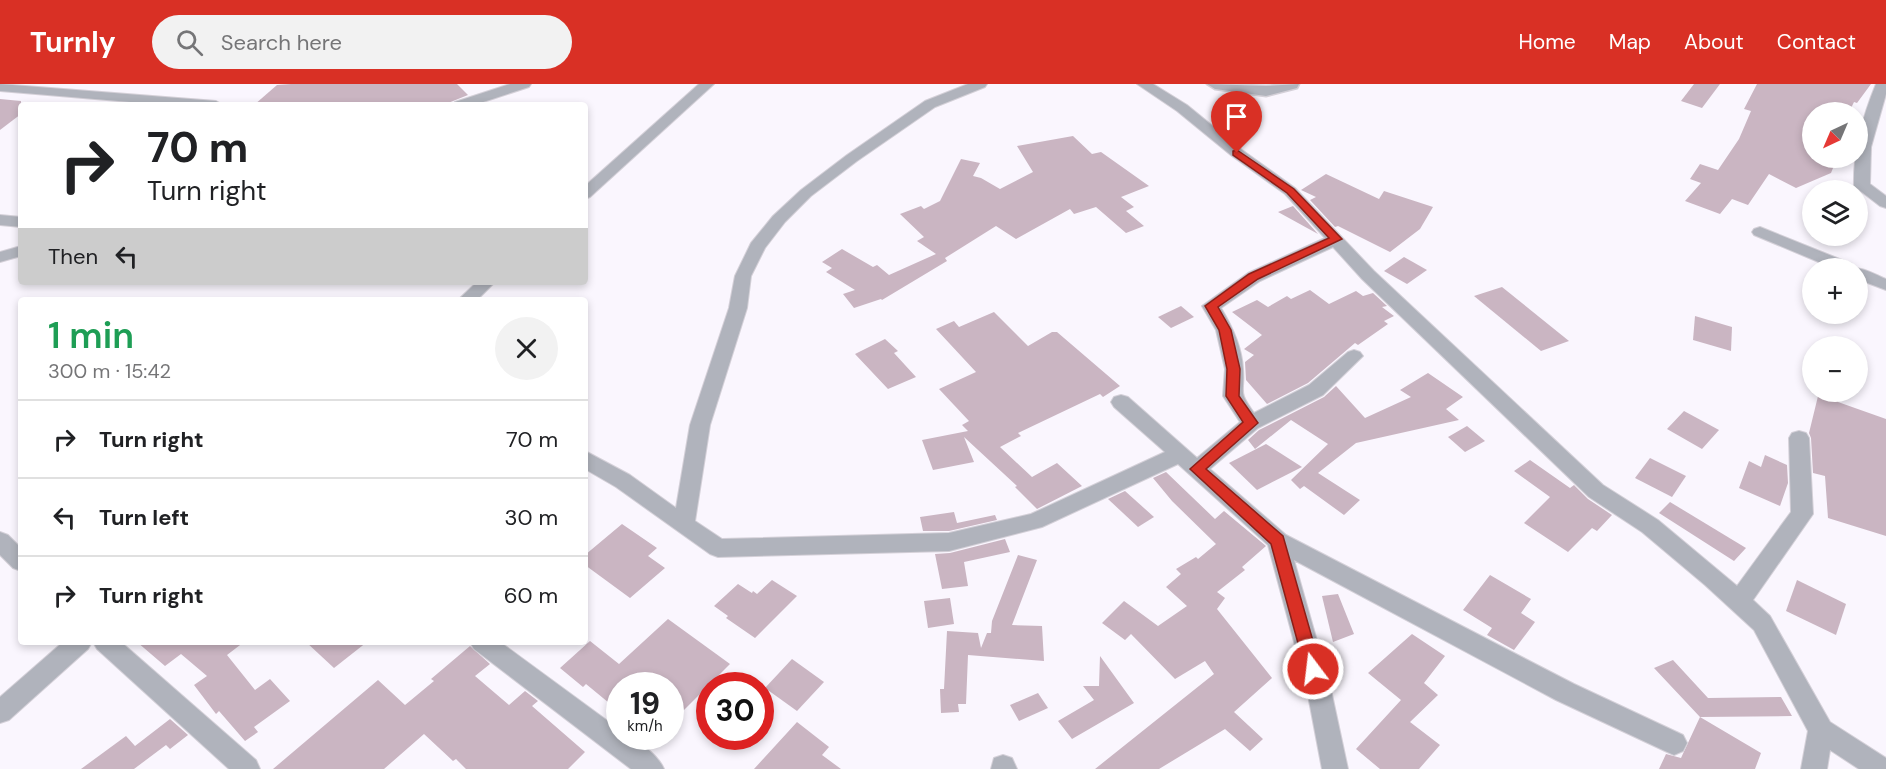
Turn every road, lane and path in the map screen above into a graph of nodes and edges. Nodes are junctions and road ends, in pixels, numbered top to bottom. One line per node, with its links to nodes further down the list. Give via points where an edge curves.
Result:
1 (524, 84): 10 (street)
2 (707, 84): 11 (street)
3 (980, 84): 31 (street, via 930,104 852,158 806,193 757,247 743,276 738,308 700,424)
4 (1144, 84): 16 (street, via 1182,108 1290,191)
5 (1215, 84): 6 (street, via 1266,90)
6 (1291, 84)
7 (1883, 84): 12 (street, via 1860,167 1862,186)
8 (0, 87): 9 (street)
9 (180, 102)
10 (469, 102)
11 (588, 191)
12 (1886, 203)
13 (0, 220): 14 (street)
14 (18, 222)
15 (1760, 232): 19 (street)
16 (1336, 239): 26 (street, via 1254,277 1211,306 1225,330 1234,369 1232,396); 35 (street, via 1368,275 1596,491 1650,526)
17 (18, 252): 18 (street)
18 (0, 257)
19 (1822, 258)
20 (1868, 278): 22 (street)
21 (484, 285): 23 (street)
22 (1886, 285)
23 (470, 297)
24 (1354, 356): 26 (street, via 1316,390)
25 (1121, 402): 28 (street)
26 (1251, 423): 30 (street)
27 (1799, 438): 35 (street, via 1802,514)
28 (1180, 454): 30 (street); 31 (street, via 1035,521 949,542 718,548)
29 (588, 461): 31 (street)
30 (1197, 469): 33 (street)
31 (684, 525)
32 (0, 541): 34 (street)
33 (1278, 541): 41 (street, via 1565,692); 44 (street, via 1319,690)
34 (18, 559)
35 (1739, 602): 40 (street, via 1762,623)
36 (77, 645): 39 (street)
37 (108, 645): 42 (street)
38 (486, 645): 43 (street)
39 (0, 712)
40 (1821, 730): 45 (street); 46 (street)
41 (1674, 742)
42 (247, 769)
43 (651, 769)
44 (1335, 769)
45 (1815, 769)
46 (1881, 769)

